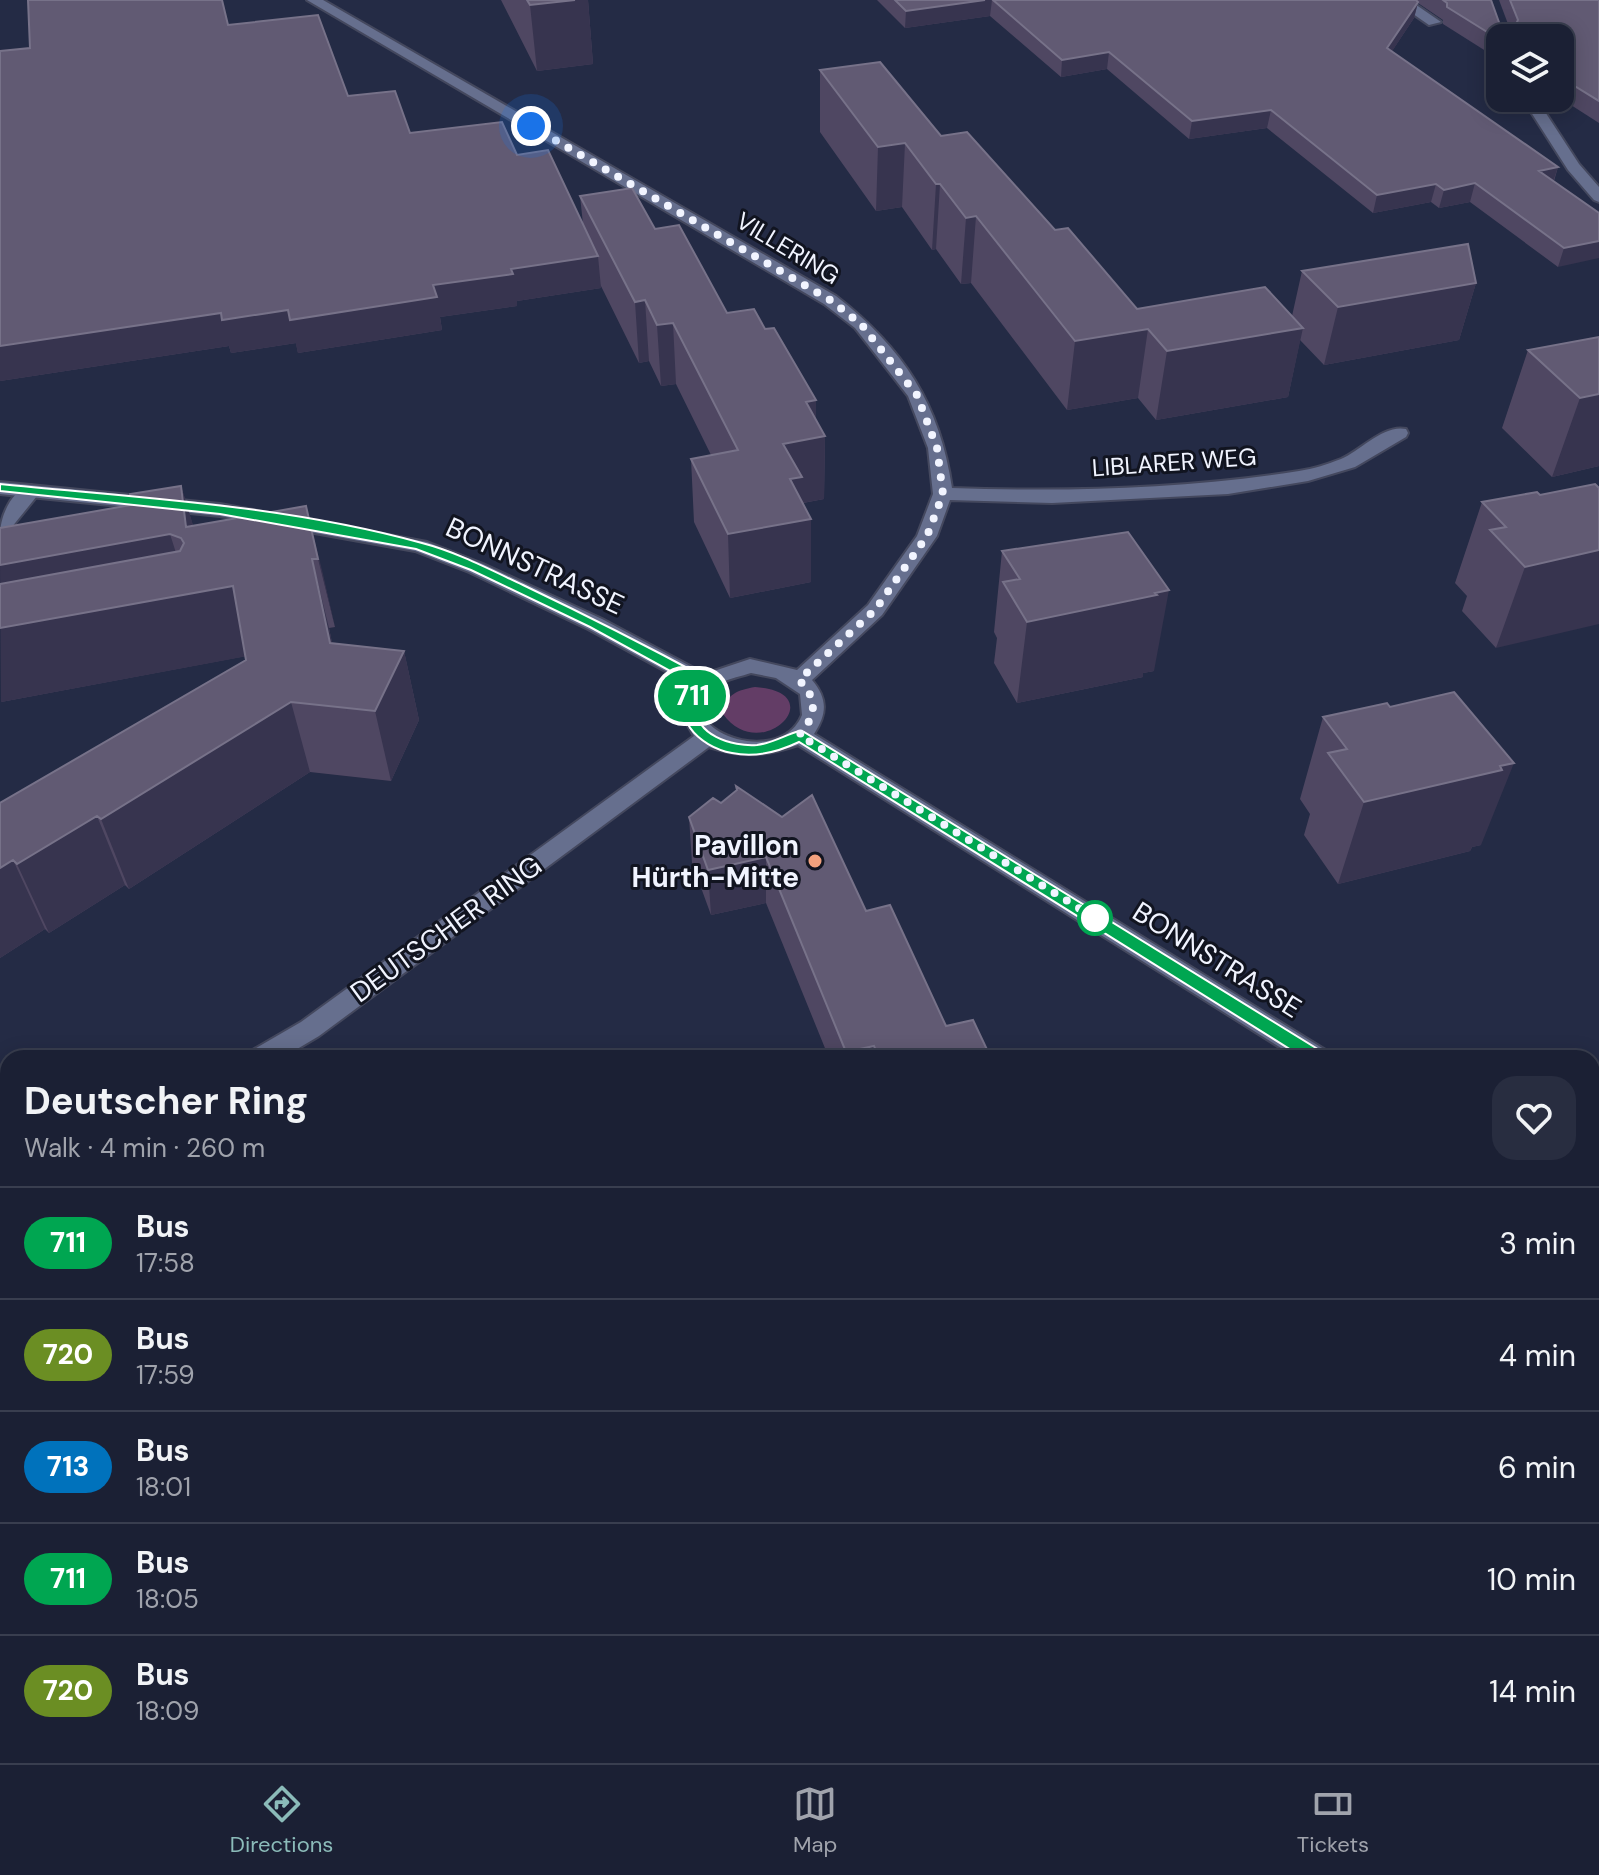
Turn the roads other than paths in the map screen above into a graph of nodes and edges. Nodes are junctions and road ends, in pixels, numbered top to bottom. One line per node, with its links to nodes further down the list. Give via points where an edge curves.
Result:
1 (314, 0): 9 (street, VILLERING, via 841,308 884,350 917,395 937,448)
2 (1400, 0): 3 (street)
3 (1434, 22)
4 (1538, 112): 5 (street)
5 (1599, 197)
6 (1399, 433): 9 (street, LIBLARER WEG, via 1348,463 1228,488 1052,497)
7 (0, 488): 8 (street, BONNSTRASSE)
8 (31, 491): 10 (street); 12 (street, BONNSTRASSE, via 220,510 420,546 595,624)
9 (943, 494): 11 (street, VILLERING, via 927,536 875,610)
10 (0, 529)
11 (799, 680): 12 (street, via 776,669 750,666); 13 (street, via 811,692 815,707)
12 (703, 682): 14 (street, via 689,707)
13 (799, 735): 14 (street, via 756,750); 16 (street, BONNSTRASSE)
14 (706, 738): 15 (street, DEUTSCHER RING, via 310,1029)
15 (274, 1050)
16 (1305, 1050)

